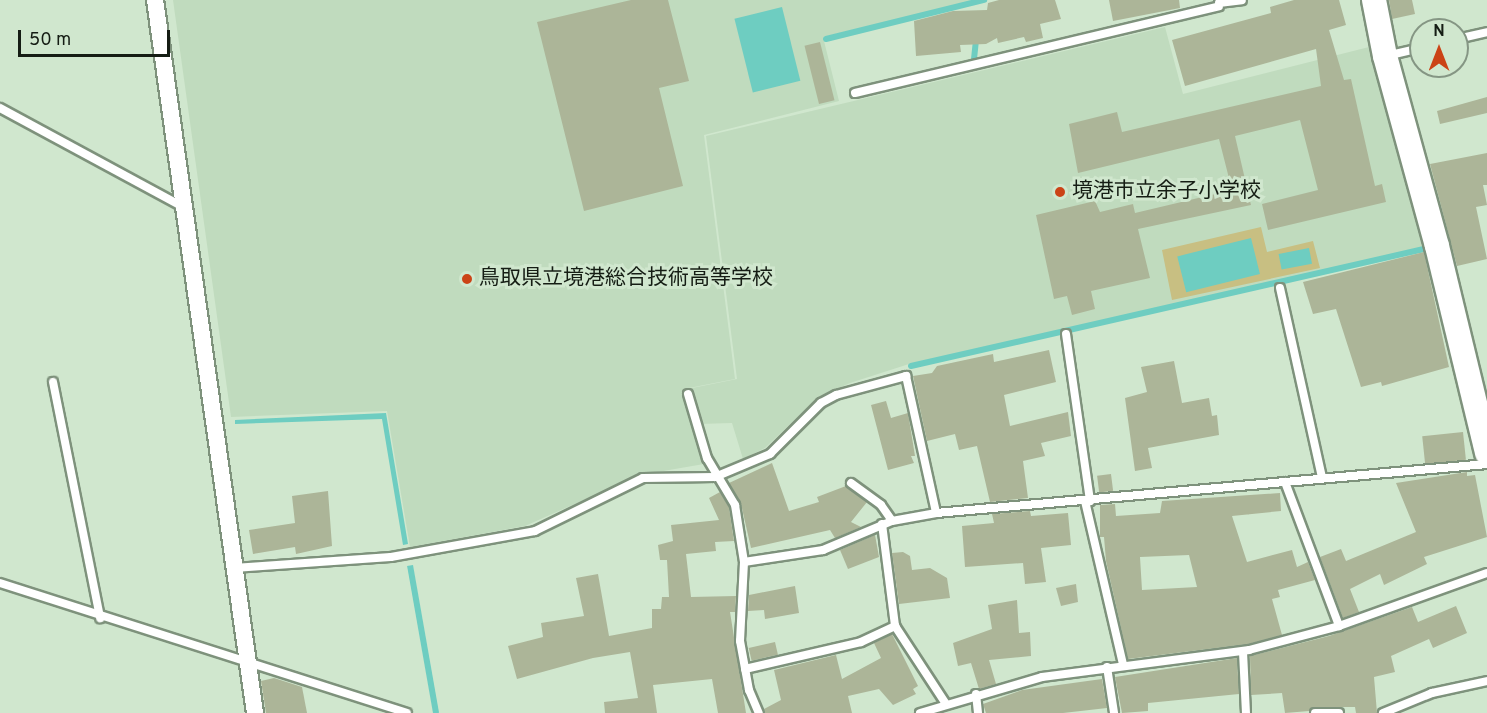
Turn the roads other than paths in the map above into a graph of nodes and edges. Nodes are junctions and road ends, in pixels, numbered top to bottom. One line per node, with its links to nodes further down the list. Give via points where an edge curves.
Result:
1 (155, 0): 11 (street)
2 (1242, 0): 4 (lane)
3 (1374, 0): 8 (street)
4 (1219, 3): 9 (lane)
5 (1487, 32): 6 (lane)
6 (1469, 36)
7 (1409, 51): 8 (lane)
8 (1385, 56): 16 (street, via 1437,246)
9 (855, 93)
10 (0, 108): 11 (lane)
11 (184, 207): 27 (street)
12 (1280, 288): 19 (lane)
13 (1066, 334): 22 (lane)
14 (53, 382): 30 (lane)
15 (688, 394): 18 (lane)
16 (1487, 453)
17 (1487, 464): 19 (lane)
18 (715, 477): 23 (lane, via 770,453 810,413 836,395 906,376); 26 (lane, via 735,506); 27 (lane, via 644,478 535,531 391,557)
19 (1322, 478): 20 (lane)
20 (1285, 482): 22 (lane); 32 (lane)
21 (851, 483): 24 (lane, via 881,506)
22 (1088, 501): 23 (lane); 35 (lane)
23 (936, 513): 24 (lane)
24 (892, 521): 25 (lane)
25 (882, 524): 26 (lane, via 823,550); 31 (lane)
26 (744, 562): 37 (lane, via 740,641)
27 (234, 568): 34 (street)
28 (1487, 573): 32 (lane)
29 (0, 584): 30 (lane)
30 (100, 618): 34 (lane)
31 (895, 626): 37 (lane, via 861,642); 40 (lane)
32 (1339, 626): 33 (lane)
33 (1243, 652): 35 (lane); 47 (lane)
34 (249, 663): 41 (street); 42 (lane)
35 (1123, 664): 36 (lane)
36 (1107, 667): 39 (lane, via 1042,677); 46 (lane)
37 (745, 669): 43 (lane)
38 (1487, 681): 50 (lane, via 1432,693)
39 (976, 694): 40 (lane); 45 (lane)
40 (946, 704): 44 (lane)
41 (255, 713)
42 (407, 713)
43 (759, 713)
44 (920, 713)
45 (978, 713)
46 (1114, 713)
47 (1246, 713)
48 (1315, 713): 49 (lane)
49 (1339, 713)
50 (1383, 713)

